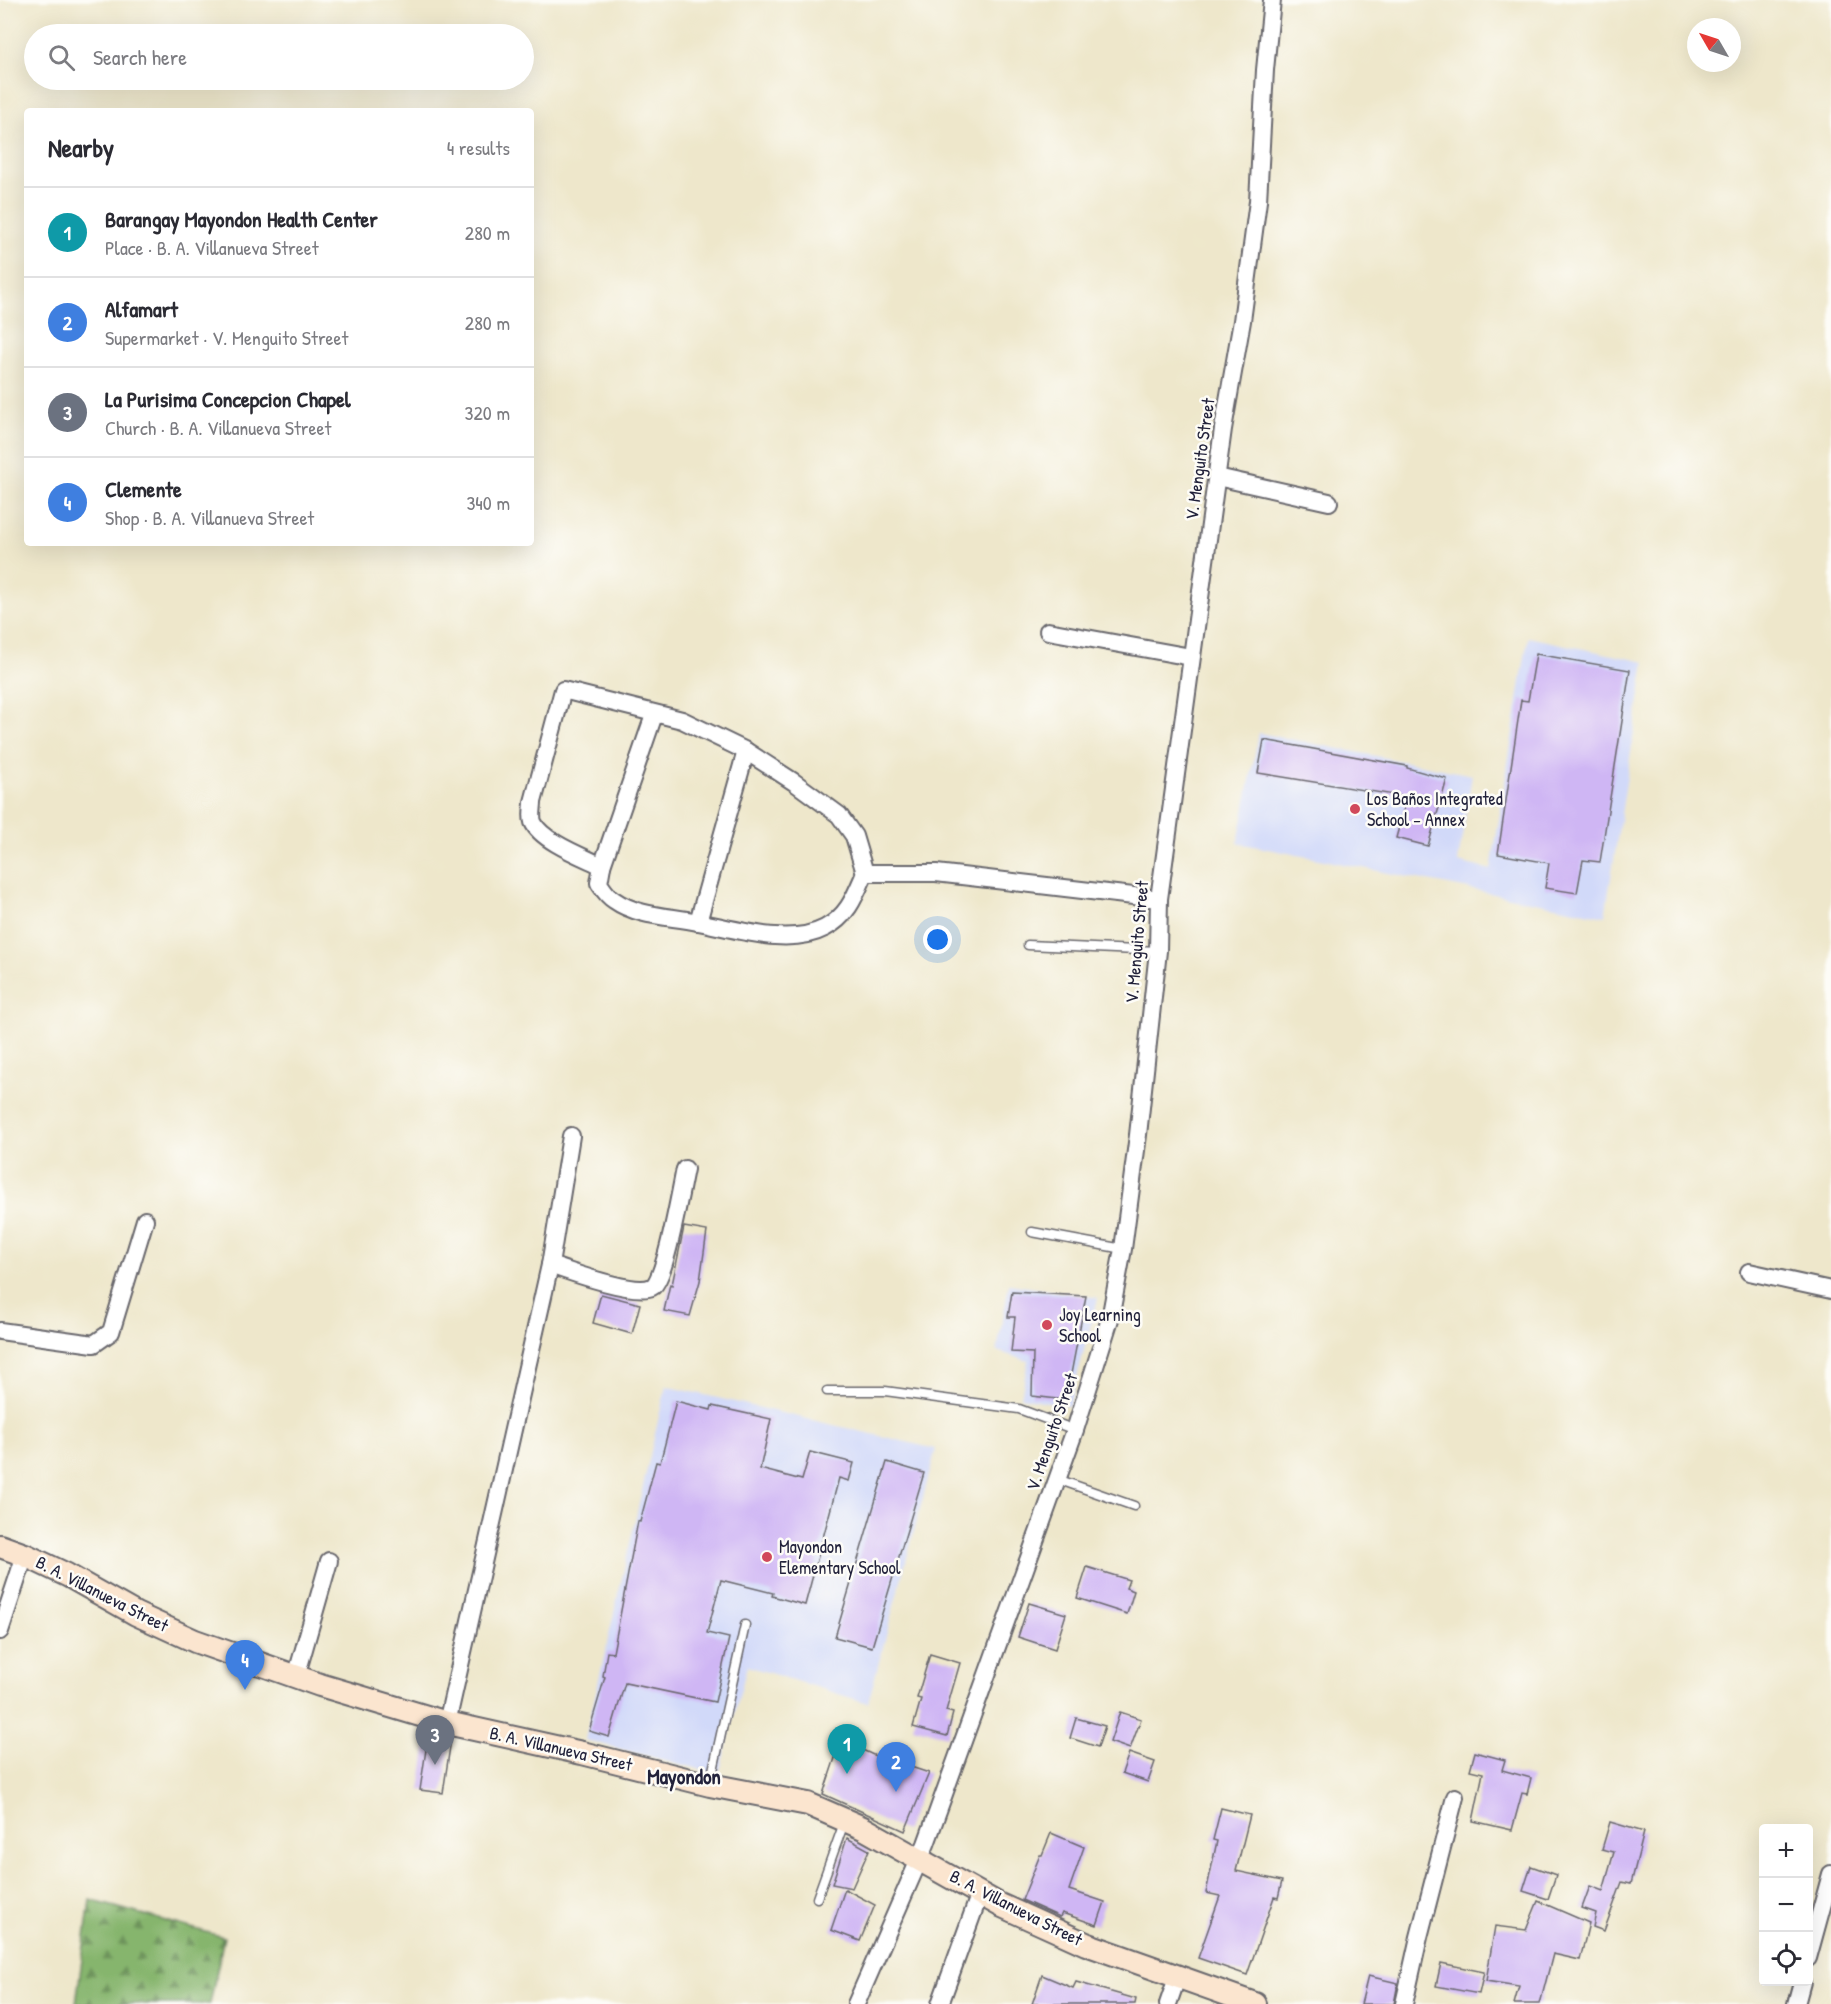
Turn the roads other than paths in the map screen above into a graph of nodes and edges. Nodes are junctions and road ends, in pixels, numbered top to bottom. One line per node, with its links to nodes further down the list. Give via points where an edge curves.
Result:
1 (1272, 0): 2 (street, V. Menguito Street, via 1258,201)
2 (1217, 477): 3 (street); 5 (street, V. Menguito Street)
3 (1329, 502)
4 (1048, 631): 5 (street)
5 (1191, 657): 10 (street, V. Menguito Street)
6 (654, 714): 7 (street, via 693,725); 8 (street); 8 (street, via 563,690 533,802 532,820 538,830 559,845)
7 (746, 751): 9 (street, via 838,815 854,836); 11 (street)
8 (602, 866): 11 (street, via 599,883 615,901 646,914)
9 (865, 873): 10 (street, via 936,873); 11 (street, via 844,915 811,933 753,934)
10 (1159, 899): 13 (street, V. Menguito Street)
11 (698, 922)
12 (1028, 945): 13 (lane)
13 (1158, 951): 18 (street, V. Menguito Street)
14 (571, 1136): 19 (street)
15 (685, 1169): 19 (street, via 656,1285 640,1290)
16 (145, 1220): 22 (street, via 111,1332 94,1344)
17 (1032, 1232): 18 (lane)
18 (1123, 1249): 24 (street, V. Menguito Street, via 1110,1318)
19 (550, 1265): 33 (street)
20 (1749, 1272): 21 (street)
21 (1831, 1290)
22 (0, 1331)
23 (827, 1391): 24 (lane, via 885,1391 1019,1409)
24 (1075, 1430): 25 (street, V. Menguito Street)
25 (1057, 1479): 26 (lane); 37 (street, V. Menguito Street)
26 (1134, 1506)
27 (0, 1546): 28 (street, B. A. Villanueva Street)
28 (25, 1555): 31 (street); 32 (street, B. A. Villanueva Street, via 135,1614 195,1641)
29 (329, 1561): 32 (street)
30 (746, 1625): 34 (lane)
31 (0, 1630)
32 (296, 1677): 33 (street, B. A. Villanueva Street)
33 (447, 1723): 34 (street, B. A. Villanueva Street)
34 (710, 1785): 36 (street, B. A. Villanueva Street, via 808,1804)
35 (1455, 1797): 48 (street)
36 (845, 1820): 37 (street, B. A. Villanueva Street); 40 (lane)
37 (920, 1859): 39 (street, B. A. Villanueva Street); 44 (street, V. Menguito Street)
38 (1831, 1874): 41 (street)
39 (980, 1893): 42 (street, B. A. Villanueva Street, via 1086,1944); 45 (street)
40 (817, 1898)
41 (1813, 1943)
42 (1178, 1975): 46 (street); 47 (street, B. A. Villanueva Street)
43 (1801, 1986): 49 (street)
44 (856, 2004)
45 (940, 2004)
46 (1168, 2004)
47 (1255, 2004)
48 (1404, 2004)
49 (1796, 2004)

